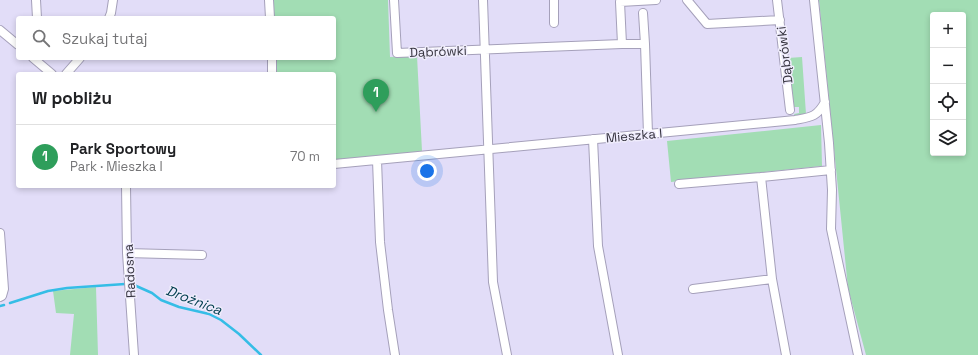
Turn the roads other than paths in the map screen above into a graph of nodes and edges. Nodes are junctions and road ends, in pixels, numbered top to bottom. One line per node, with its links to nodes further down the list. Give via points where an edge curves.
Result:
1 (36, 0): 12 (street)
2 (113, 0): 13 (street)
3 (269, 0): 14 (street)
4 (394, 0): 21 (street, Dąbrówki, via 397,53)
5 (483, 0): 21 (street, Dąbrówki)
6 (554, 0): 16 (street)
7 (656, 0): 19 (street, via 620,2)
8 (687, 0): 15 (street, via 707,24)
9 (777, 0): 15 (street, Dąbrówki)
10 (814, 0): 28 (street)
11 (644, 13): 20 (street)
12 (37, 16)
13 (110, 16)
14 (270, 16)
15 (780, 20): 29 (street, Dąbrówki)
16 (554, 23)
17 (0, 30): 18 (street)
18 (16, 43)
19 (622, 44): 20 (street); 21 (street)
20 (645, 44): 30 (street)
21 (484, 50): 32 (street, Dąbrówki)
22 (35, 60): 25 (street)
23 (78, 60): 26 (street)
24 (272, 60): 27 (street)
25 (50, 72)
26 (68, 72)
27 (272, 72)
28 (825, 102): 30 (street, Mieszka I, via 817,114 810,117); 35 (street)
29 (790, 110)
30 (648, 134): 31 (street, Mieszka I)
31 (593, 139): 32 (street, Mieszka I); 48 (street, via 598,246)
32 (488, 149): 33 (street, Mieszka I); 47 (street, Dąbrówki, via 493,282)
33 (378, 160): 34 (street, Mieszka I); 46 (street, via 380,242)
34 (336, 164)
35 (830, 170): 36 (street); 50 (street, via 831,229)
36 (761, 177): 37 (street); 42 (street)
37 (679, 184)
38 (126, 188): 40 (street, Radosna)
39 (0, 233): 44 (street, via 4,289)
40 (127, 253): 41 (street); 45 (street, Radosna)
41 (202, 255)
42 (772, 280): 43 (street); 49 (street)
43 (693, 289)
44 (1, 296)
45 (134, 355)
46 (395, 355)
47 (507, 355)
48 (618, 355)
49 (786, 355)
50 (858, 355)

